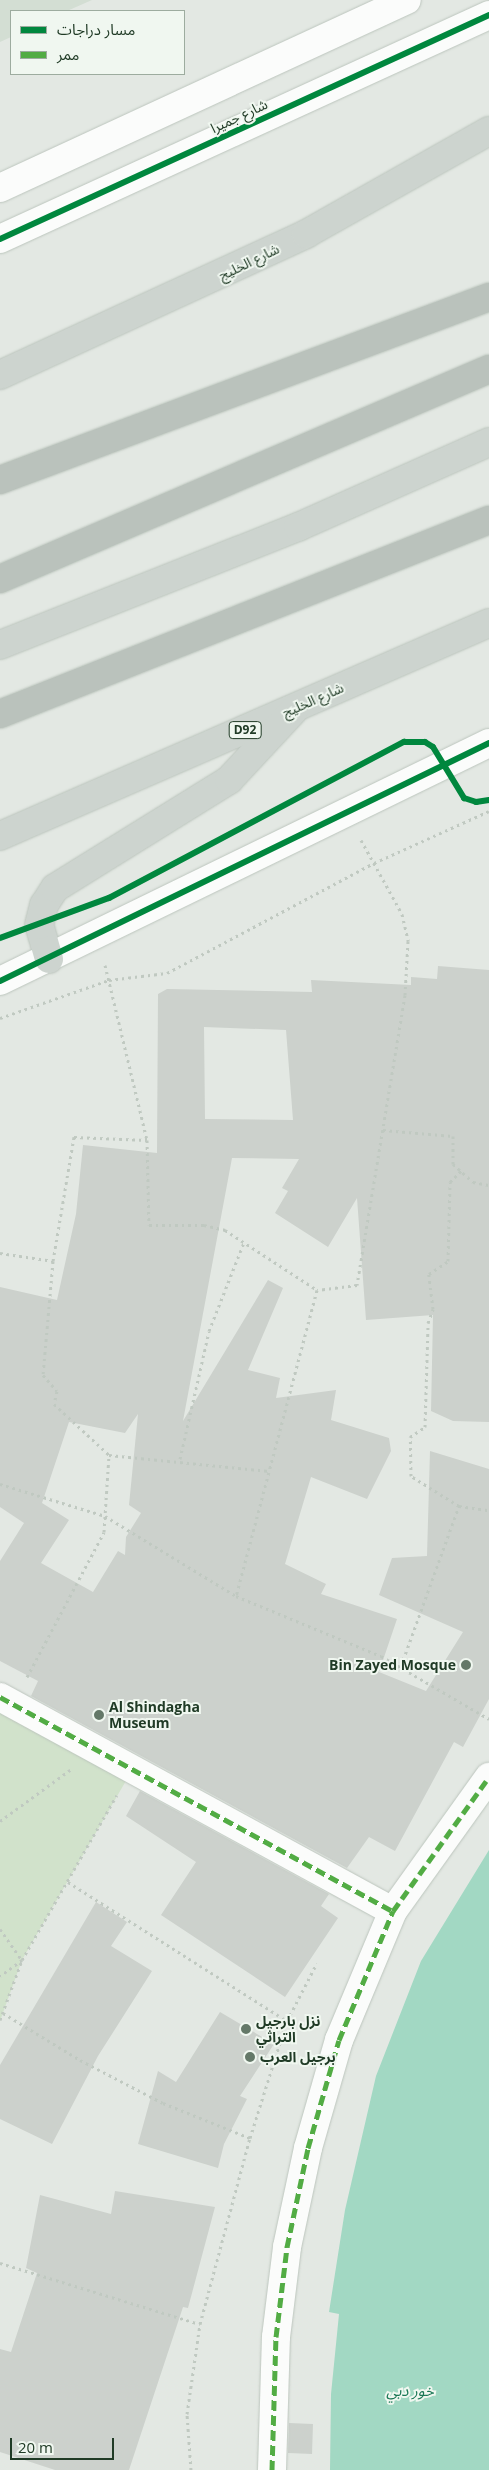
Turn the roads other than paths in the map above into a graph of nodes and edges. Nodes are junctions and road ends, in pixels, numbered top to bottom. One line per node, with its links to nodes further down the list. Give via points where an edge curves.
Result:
1 (407, 0): 4 (street)
2 (489, 15): 5 (street, شارع جميرا)
3 (489, 131): 8 (main road, شارع الخليج, via 209,282)
4 (0, 188)
5 (0, 240)
6 (489, 297): 10 (highway)
7 (489, 369): 12 (highway)
8 (0, 375)
9 (489, 442): 14 (main road, via 298,527)
10 (0, 480)
11 (489, 520): 16 (highway)
12 (0, 579)
13 (489, 623): 15 (main road, شارع الخليج / D92)
14 (0, 645)
15 (296, 708): 18 (main road, شارع الخليج / D92); 19 (main road, via 229,780 55,888 44,904 39,924)
16 (0, 714)
17 (489, 743): 19 (street)
18 (0, 836)
19 (50, 959): 20 (street)
20 (0, 981)
21 (7, 1701): 23 (street, via 100,1748)
22 (489, 1777): 23 (street)
23 (393, 1911): 24 (street, via 338,2040 308,2148 287,2247 276,2337)
24 (272, 2470)

